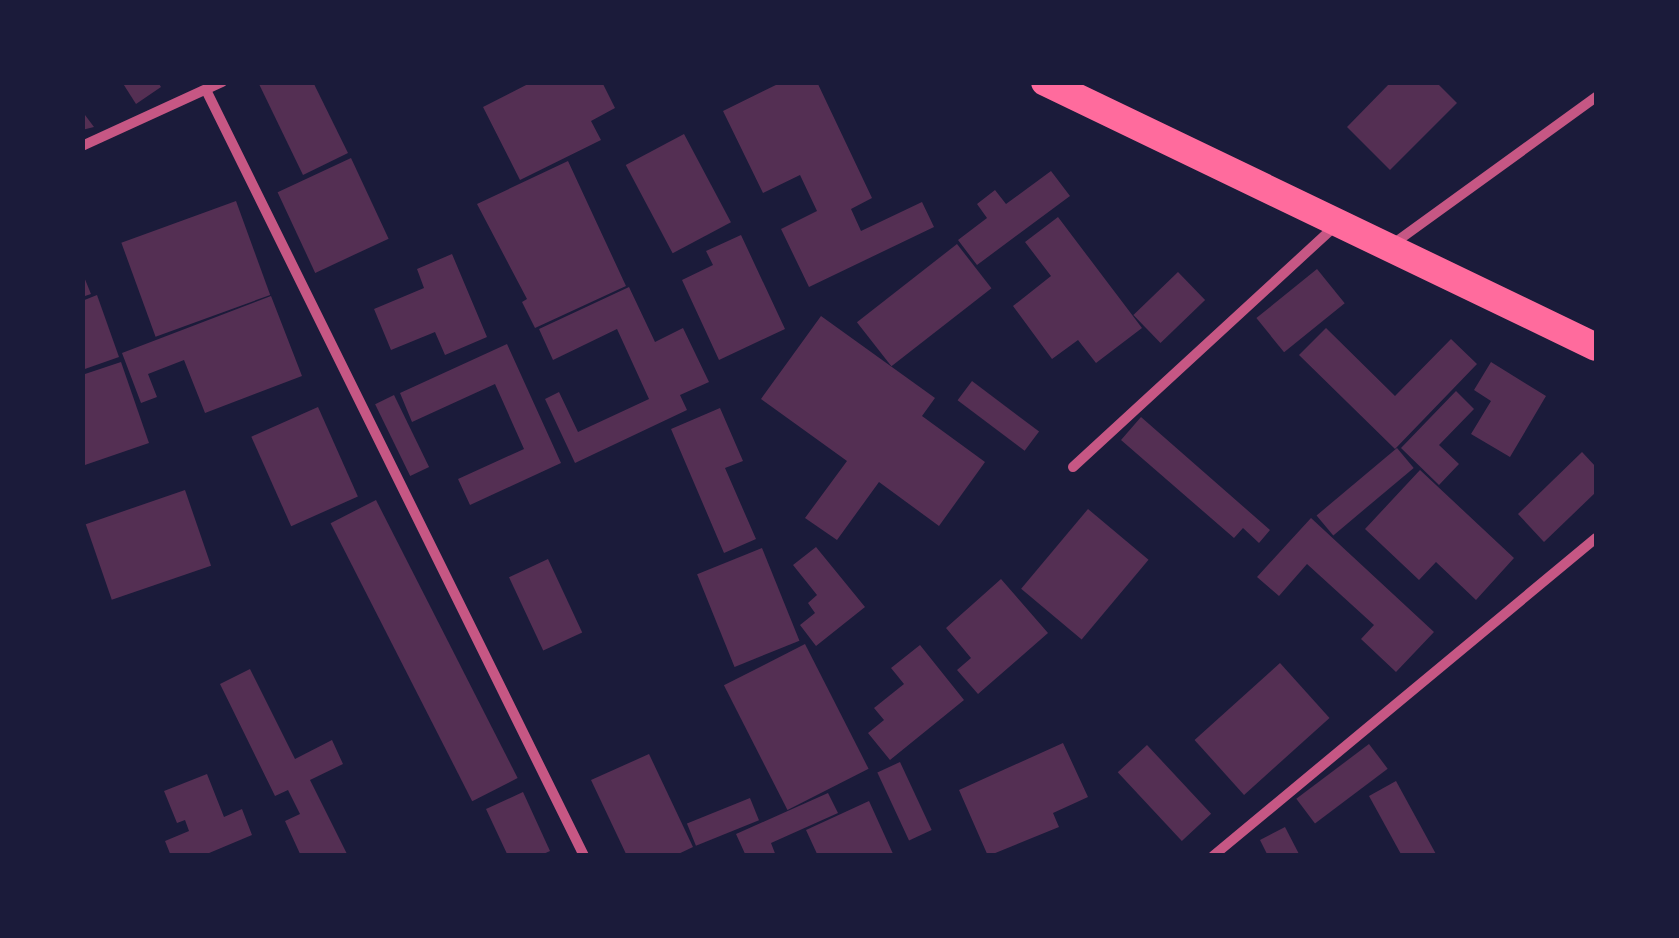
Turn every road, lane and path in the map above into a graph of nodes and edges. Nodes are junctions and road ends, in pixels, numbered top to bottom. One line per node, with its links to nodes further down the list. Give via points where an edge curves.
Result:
1 (222, 82): 3 (street)
2 (1045, 82): 6 (highway)
3 (206, 90): 5 (street); 11 (street)
4 (1596, 98): 7 (street)
5 (82, 146)
6 (1338, 223): 7 (highway); 9 (street)
7 (1388, 247): 8 (highway)
8 (1596, 347)
9 (1073, 467)
10 (1596, 538): 12 (street)
11 (584, 856)
12 (1213, 856)

